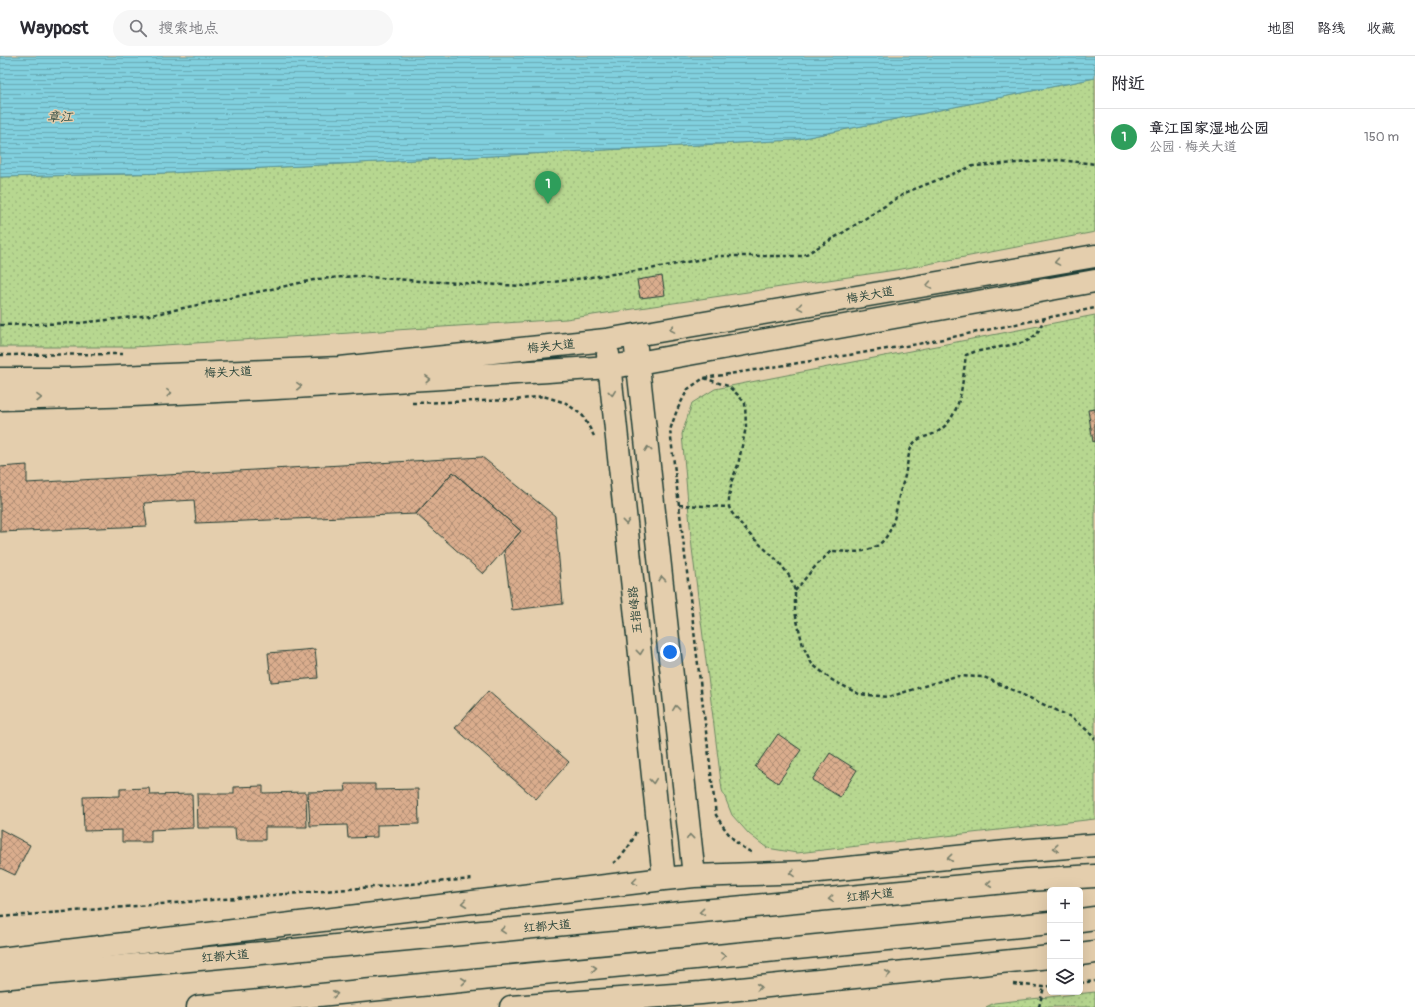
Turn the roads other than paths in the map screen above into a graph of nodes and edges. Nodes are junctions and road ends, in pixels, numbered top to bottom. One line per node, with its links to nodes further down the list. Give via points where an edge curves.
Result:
1 (1095, 256): 3 (main road, 梅关大道, one-way to 3)
2 (1095, 281): 5 (main road, 梅关大道)
3 (635, 336): 4 (main road, 梅关大道); 5 (main road)
4 (606, 340): 6 (main road, 五指峰路); 7 (main road, 梅关大道, via 340,368 68,379)
5 (638, 363): 6 (main road, 梅关大道); 10 (main road, one-way to 5)
6 (609, 367): 8 (main road, 梅关大道, one-way to 6, via 68,398 337,384); 12 (main road, 五指峰路, one-way to 12)
7 (0, 379)
8 (0, 399)
9 (1095, 845): 10 (main road, one-way to 10, via 809,872)
10 (694, 876): 12 (main road)
11 (1095, 876): 20 (main road, 红都大道, one-way to 20, via 1027,880)
12 (664, 879): 19 (main road, one-way to 19)
13 (1095, 918): 14 (main road)
14 (1083, 920)
15 (1044, 924): 23 (main road, one-way to 15)
16 (1095, 952): 17 (main road)
17 (1083, 954)
18 (1047, 957): 21 (main road, one-way to 18)
19 (0, 959)
20 (0, 978)
21 (702, 1000): 22 (main road)
22 (675, 1001): 24 (main road)
23 (198, 1007)
24 (511, 1007)

